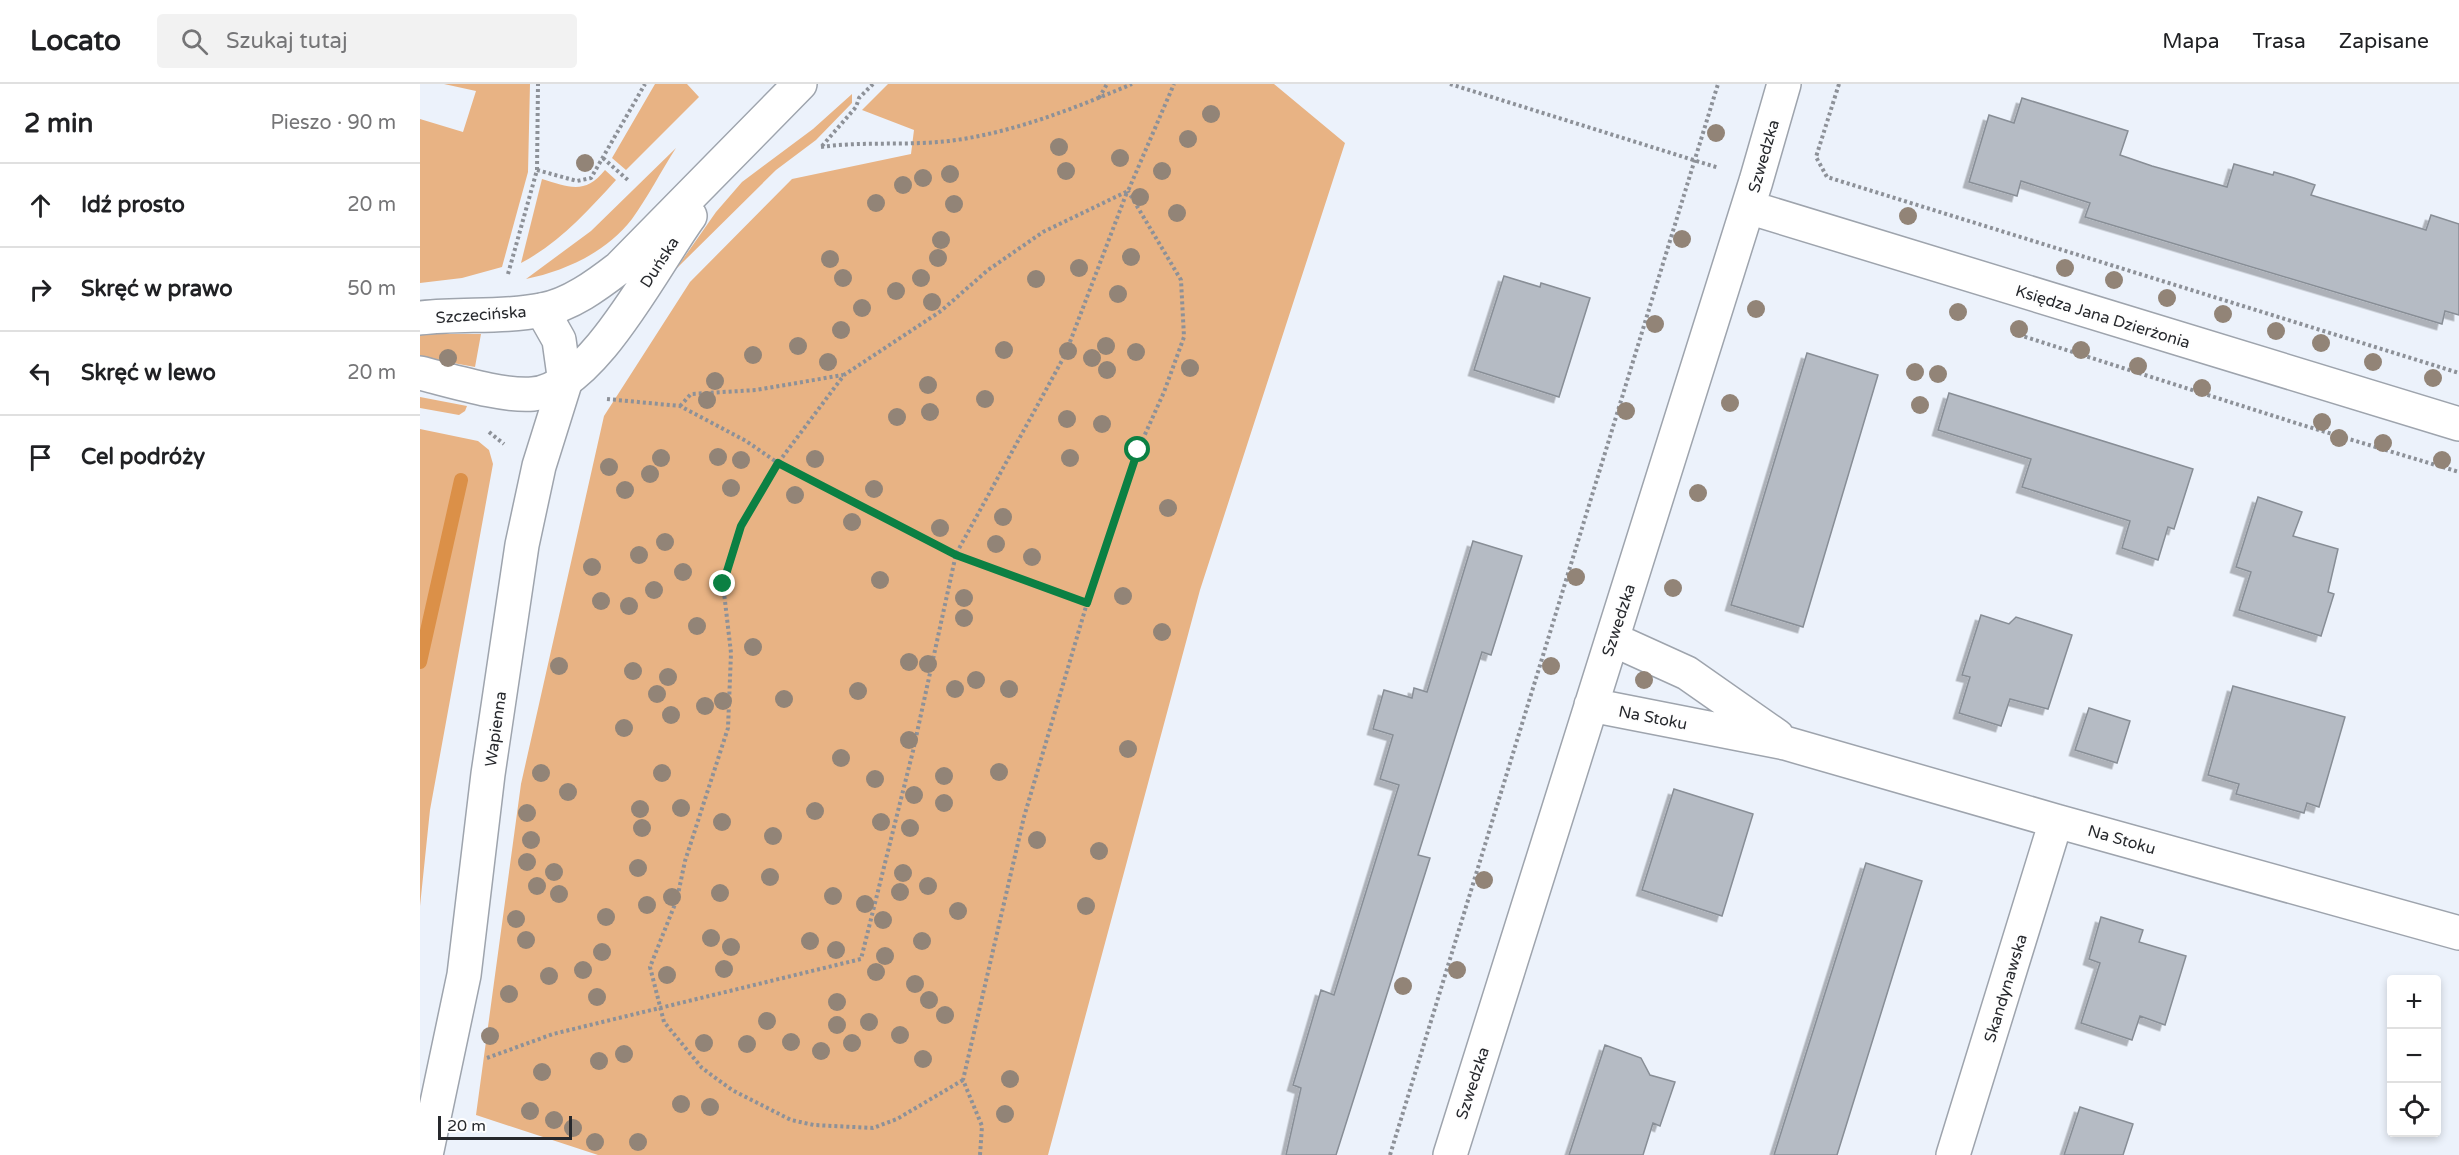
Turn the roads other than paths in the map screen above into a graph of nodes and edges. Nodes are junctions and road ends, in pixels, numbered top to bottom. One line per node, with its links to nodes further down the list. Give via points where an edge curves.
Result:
1 (800, 84): 3 (street, Duńska)
2 (1784, 84): 4 (street, Szwedzka)
3 (748, 137): 5 (street, Duńska, via 619,268 584,293); 8 (street, Duńska, via 612,331)
4 (1752, 194): 9 (street, Księdza Jana Dzierżonia); 10 (street, Szwedzka)
5 (542, 310): 6 (street, Szczecińska); 8 (street, Wapienna, via 559,340)
6 (420, 318)
7 (420, 373): 8 (street, via 523,394 542,393)
8 (565, 383): 15 (street, Wapienna, via 539,466 522,545 488,774 464,975)
9 (2459, 424)
10 (1612, 639): 11 (street, Szwedzka); 12 (street, Na Stoku, via 1687,673)
11 (1591, 705): 12 (street, Na Stoku); 16 (street, Szwedzka)
12 (1785, 743): 13 (street, Na Stoku)
13 (2056, 821): 14 (street, Na Stoku); 17 (street, Skandynawska)
14 (2459, 933)
15 (426, 1155)
16 (1450, 1155)
17 (1953, 1155)

